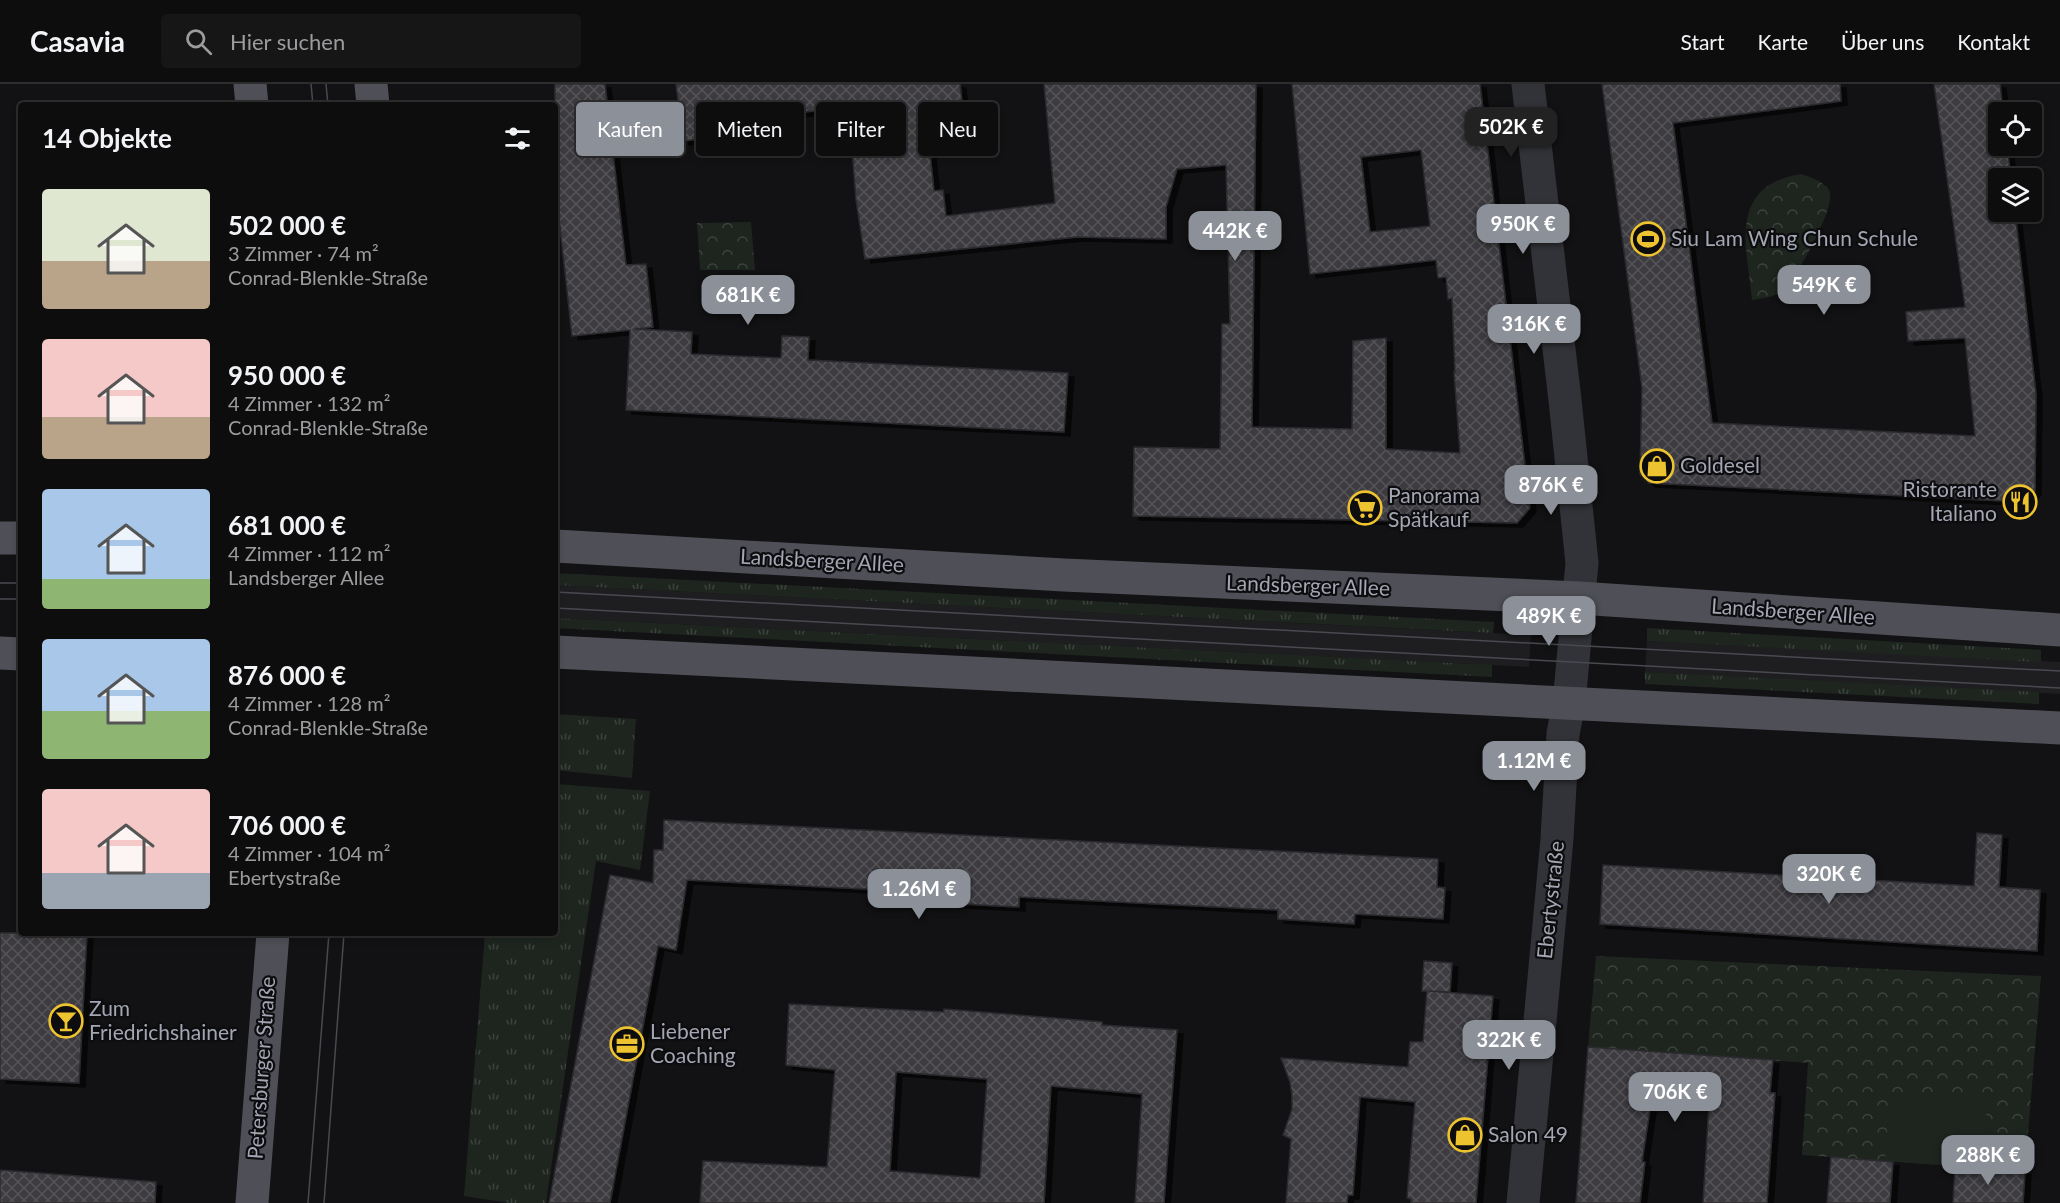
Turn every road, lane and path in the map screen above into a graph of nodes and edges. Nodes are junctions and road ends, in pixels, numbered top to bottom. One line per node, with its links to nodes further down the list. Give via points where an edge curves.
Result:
1 (250, 84): 4 (main road)
2 (371, 84): 5 (main road)
3 (1528, 84): 9 (street, Ebertystraße, via 1582,563)
4 (252, 102)
5 (374, 102)
6 (0, 538): 7 (main road)
7 (18, 538)
8 (558, 546): 9 (main road, Landsberger Allee, via 1064,575)
9 (1579, 598): 10 (main road, Landsberger Allee); 14 (street, Ebertystraße)
10 (2060, 630)
11 (558, 652): 14 (main road)
12 (0, 653): 13 (main road)
13 (18, 654)
14 (1569, 703): 15 (main road); 18 (street, Ebertystraße, via 1563,734)
15 (2060, 728)
16 (273, 936): 17 (main road, Petersburger Straße)
17 (252, 1203)
18 (1523, 1203)

